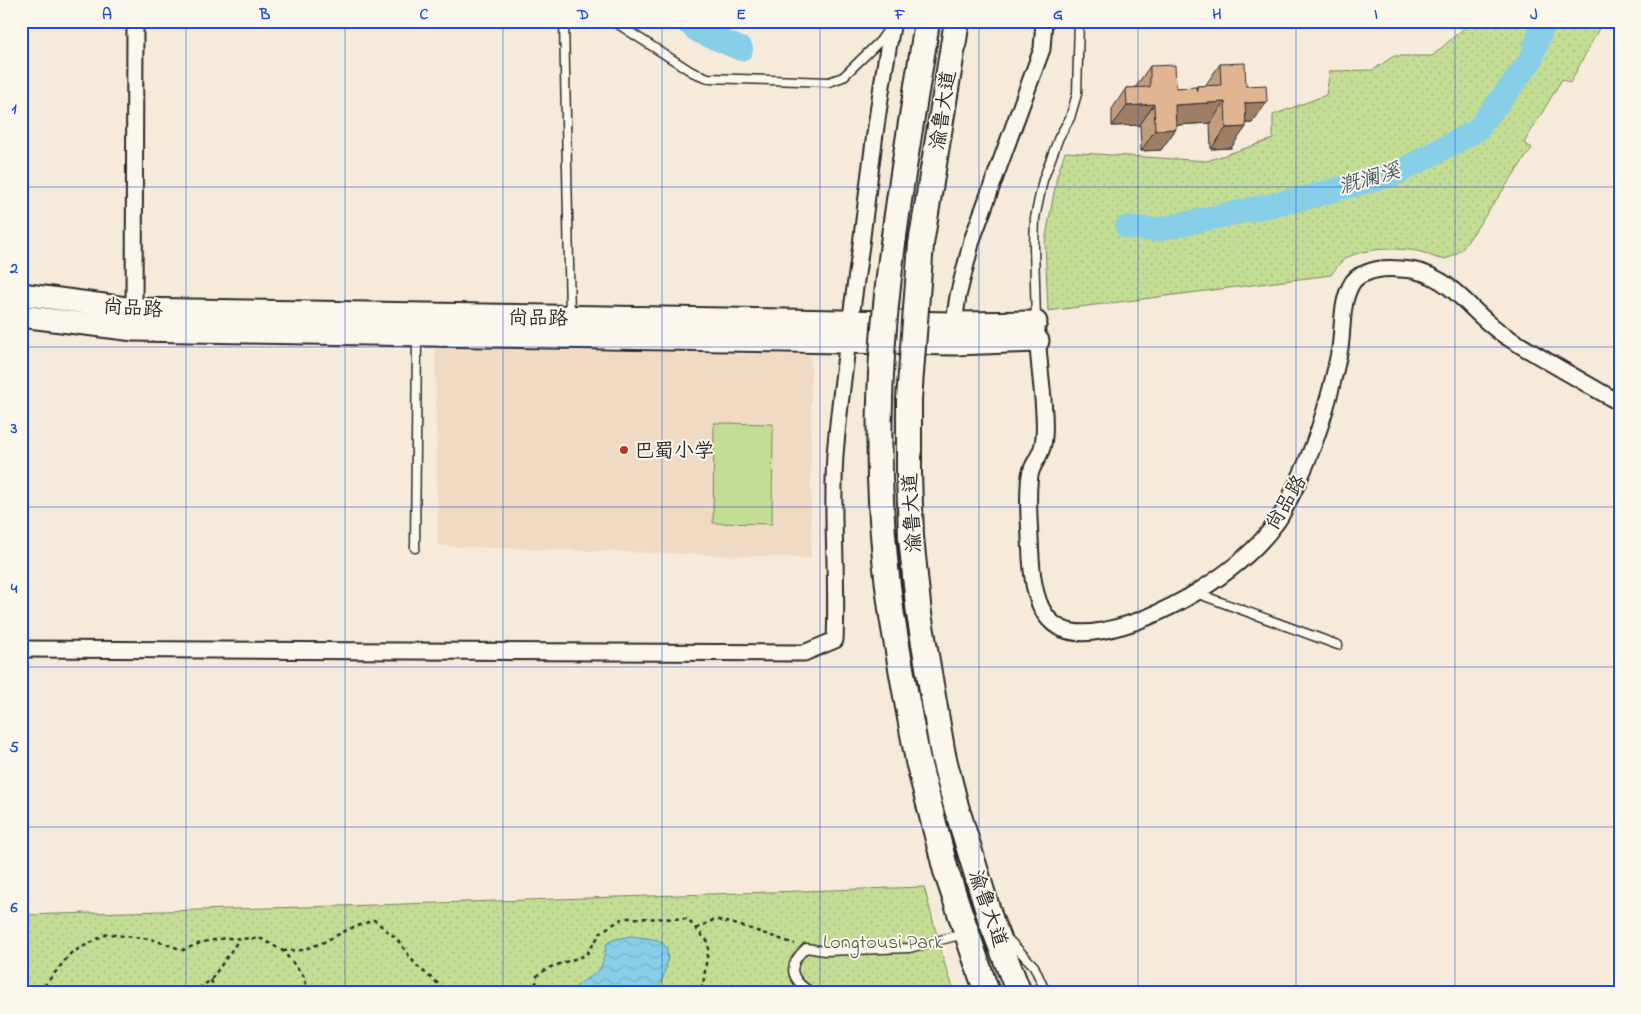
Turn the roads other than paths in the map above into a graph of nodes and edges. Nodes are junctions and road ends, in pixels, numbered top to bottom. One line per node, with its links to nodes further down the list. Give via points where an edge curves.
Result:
1 (135, 21): 10 (street)
2 (564, 21): 12 (lane)
3 (613, 21): 7 (lane, via 692,72 708,78 829,82 843,77 880,41)
4 (957, 21): 23 (highway, 渝鲁大道, bridge, via 921,244 908,399 908,473 919,614 943,755)
5 (1044, 21): 13 (street, via 1042,49 972,240)
6 (1079, 21): 16 (lane, via 1077,94 1043,180 1036,218)
7 (893, 22): 15 (street)
8 (925, 32): 24 (highway, 渝鲁大道, bridge, via 892,240 883,330 880,403 884,542 892,615 918,761)
9 (21, 294): 10 (main road, 尚品路)
10 (134, 309): 12 (main road, 尚品路); 14 (street)
11 (21, 316): 14 (main road, 尚品路)
12 (570, 317): 15 (main road, 尚品路)
13 (954, 323): 15 (main road, 尚品路); 16 (main road, 尚品路)
14 (134, 330): 17 (main road, 尚品路)
15 (849, 331): 16 (main road, 尚品路, via 955,344); 17 (main road, 尚品路); 22 (street, via 835,456 836,640 804,653)
16 (1037, 331): 20 (street, 尚品路, via 1043,445 1030,474 1029,506 1031,568 1042,613 1056,625 1073,632 1090,633 1117,628)
17 (417, 334): 19 (lane)
18 (1620, 403): 20 (street, 尚品路, via 1504,335 1446,284 1407,269 1386,268 1367,272 1356,278 1349,288 1333,384 1304,471 1277,522 1255,547 1213,583)
19 (415, 548)
20 (1196, 593): 21 (lane)
21 (1338, 645)
22 (21, 650)
23 (991, 921): 27 (highway, 渝鲁大道); 28 (lane, via 1034,966)
24 (966, 933): 25 (lane, via 909,948 866,951 806,948 792,967 803,987); 26 (highway, 渝鲁大道)
25 (813, 993)
26 (986, 993)
27 (1019, 993)
28 (1046, 993)

